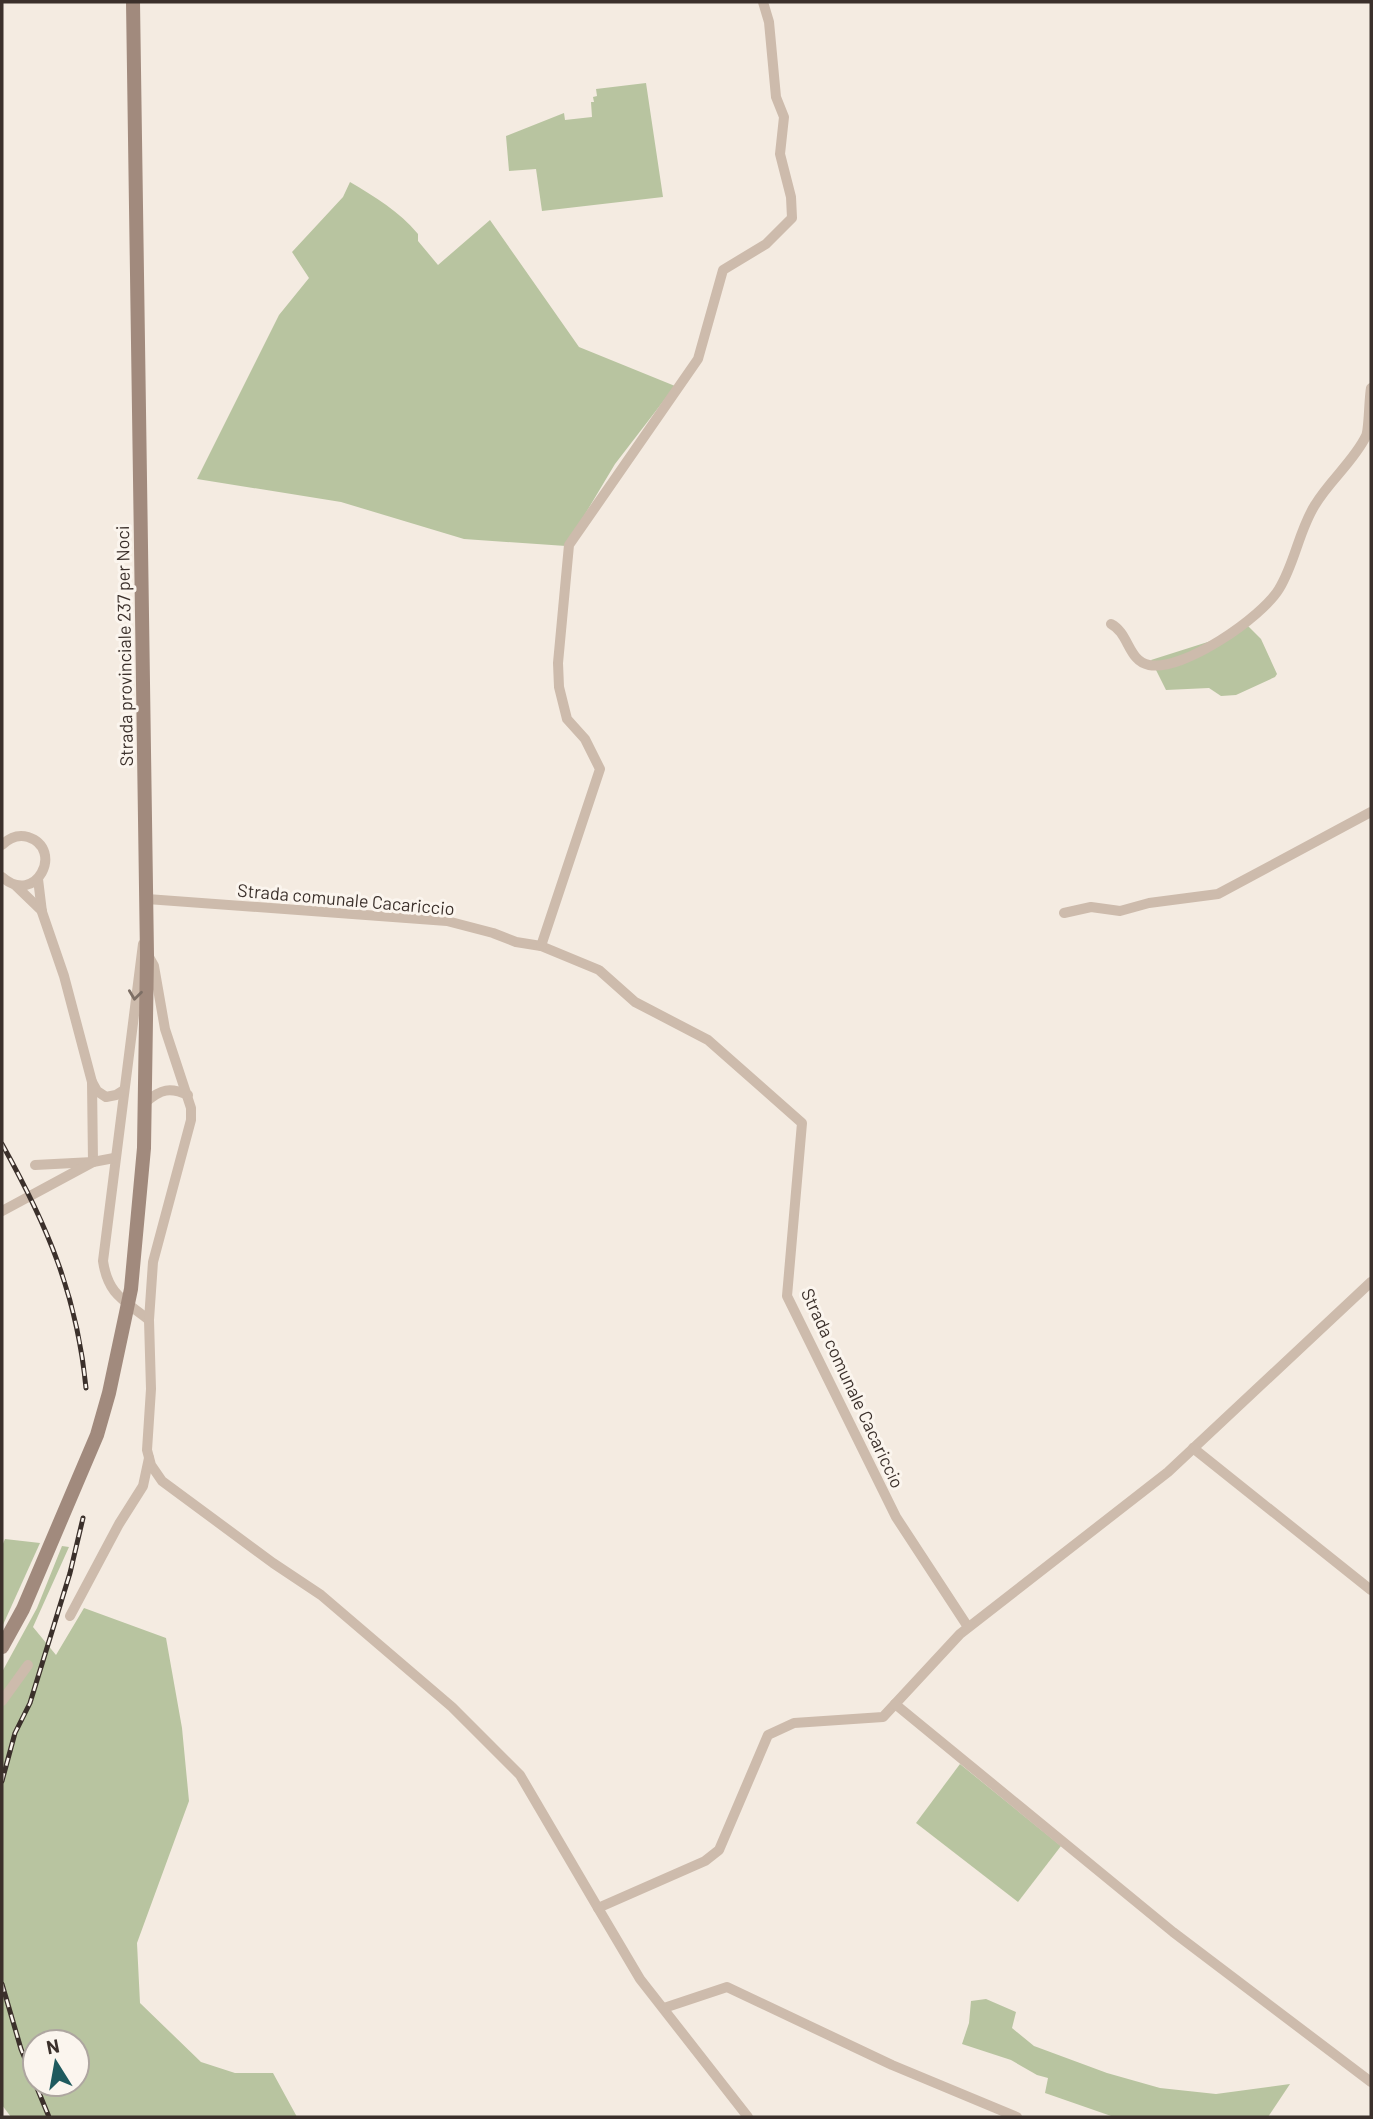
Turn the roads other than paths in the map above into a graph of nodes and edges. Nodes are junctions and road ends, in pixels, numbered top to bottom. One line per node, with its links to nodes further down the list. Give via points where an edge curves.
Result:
1 (134, 2): 11 (main road, Strada provinciale 237 per Noci)
2 (763, 2): 15 (street, via 776,97 784,117 780,154 792,197 792,218 766,244 723,270 698,359 569,545 559,687 567,719 585,739 600,769)
3 (1371, 388): 4 (street)
4 (1369, 438): 5 (street, via 1314,506 1279,589 1264,608 1231,633 1199,652 1150,666 1137,660 1119,628)
5 (1111, 624)
6 (1371, 812): 13 (street, via 1218,894 1120,911 1091,907)
7 (4, 841): 9 (street, via 23,836 43,849 45,865)
8 (2, 877): 10 (street)
9 (38, 879): 10 (street); 12 (street)
10 (15, 885): 12 (street)
11 (146, 899): 14 (main road, Strada provinciale 237 per Noci); 15 (street, Strada comunale Cacariccio, via 447,921)
12 (42, 912): 17 (street)
13 (1064, 913)
14 (147, 928): 16 (main road, Strada provinciale 237 per Noci); 18 (street, one-way to 18)
15 (541, 946): 31 (street, Strada comunale Cacariccio, via 599,970 635,1002 708,1040 802,1123 788,1296 896,1517)
16 (147, 955): 19 (street, via 154,966 165,1029); 20 (main road, Strada provinciale 237 per Noci)
17 (92, 1082): 18 (street, via 106,1097); 22 (street)
18 (124, 1090): 21 (street)
19 (188, 1095): 20 (street, via 169,1089); 26 (street, via 191,1120 153,1262)
20 (146, 1102): 32 (main road, Strada provinciale 237 per Noci, via 131,1289 109,1393 97,1435 23,1609)
21 (114, 1158): 22 (street); 26 (street, via 103,1261 106,1280)
22 (93, 1162): 23 (street); 24 (street)
23 (35, 1165)
24 (2, 1211)
25 (1371, 1282): 27 (street)
26 (149, 1320): 28 (street)
27 (1193, 1448): 29 (street); 31 (street)
28 (149, 1458): 30 (street, via 143,1486); 36 (street, via 162,1481 321,1595 452,1707 520,1775)
29 (1371, 1590)
30 (70, 1616)
31 (968, 1627): 35 (street)
32 (2, 1647)
33 (28, 1665): 34 (street)
34 (2, 1701)
35 (895, 1704): 36 (street, via 883,1717 794,1723 768,1735 719,1850 705,1861); 38 (street, via 1173,1932)
36 (598, 1909): 37 (street, via 640,1979)
37 (664, 2008): 39 (street); 40 (street, via 727,1987 892,2065)
38 (1371, 2082)
39 (748, 2117)
40 (1017, 2117)

